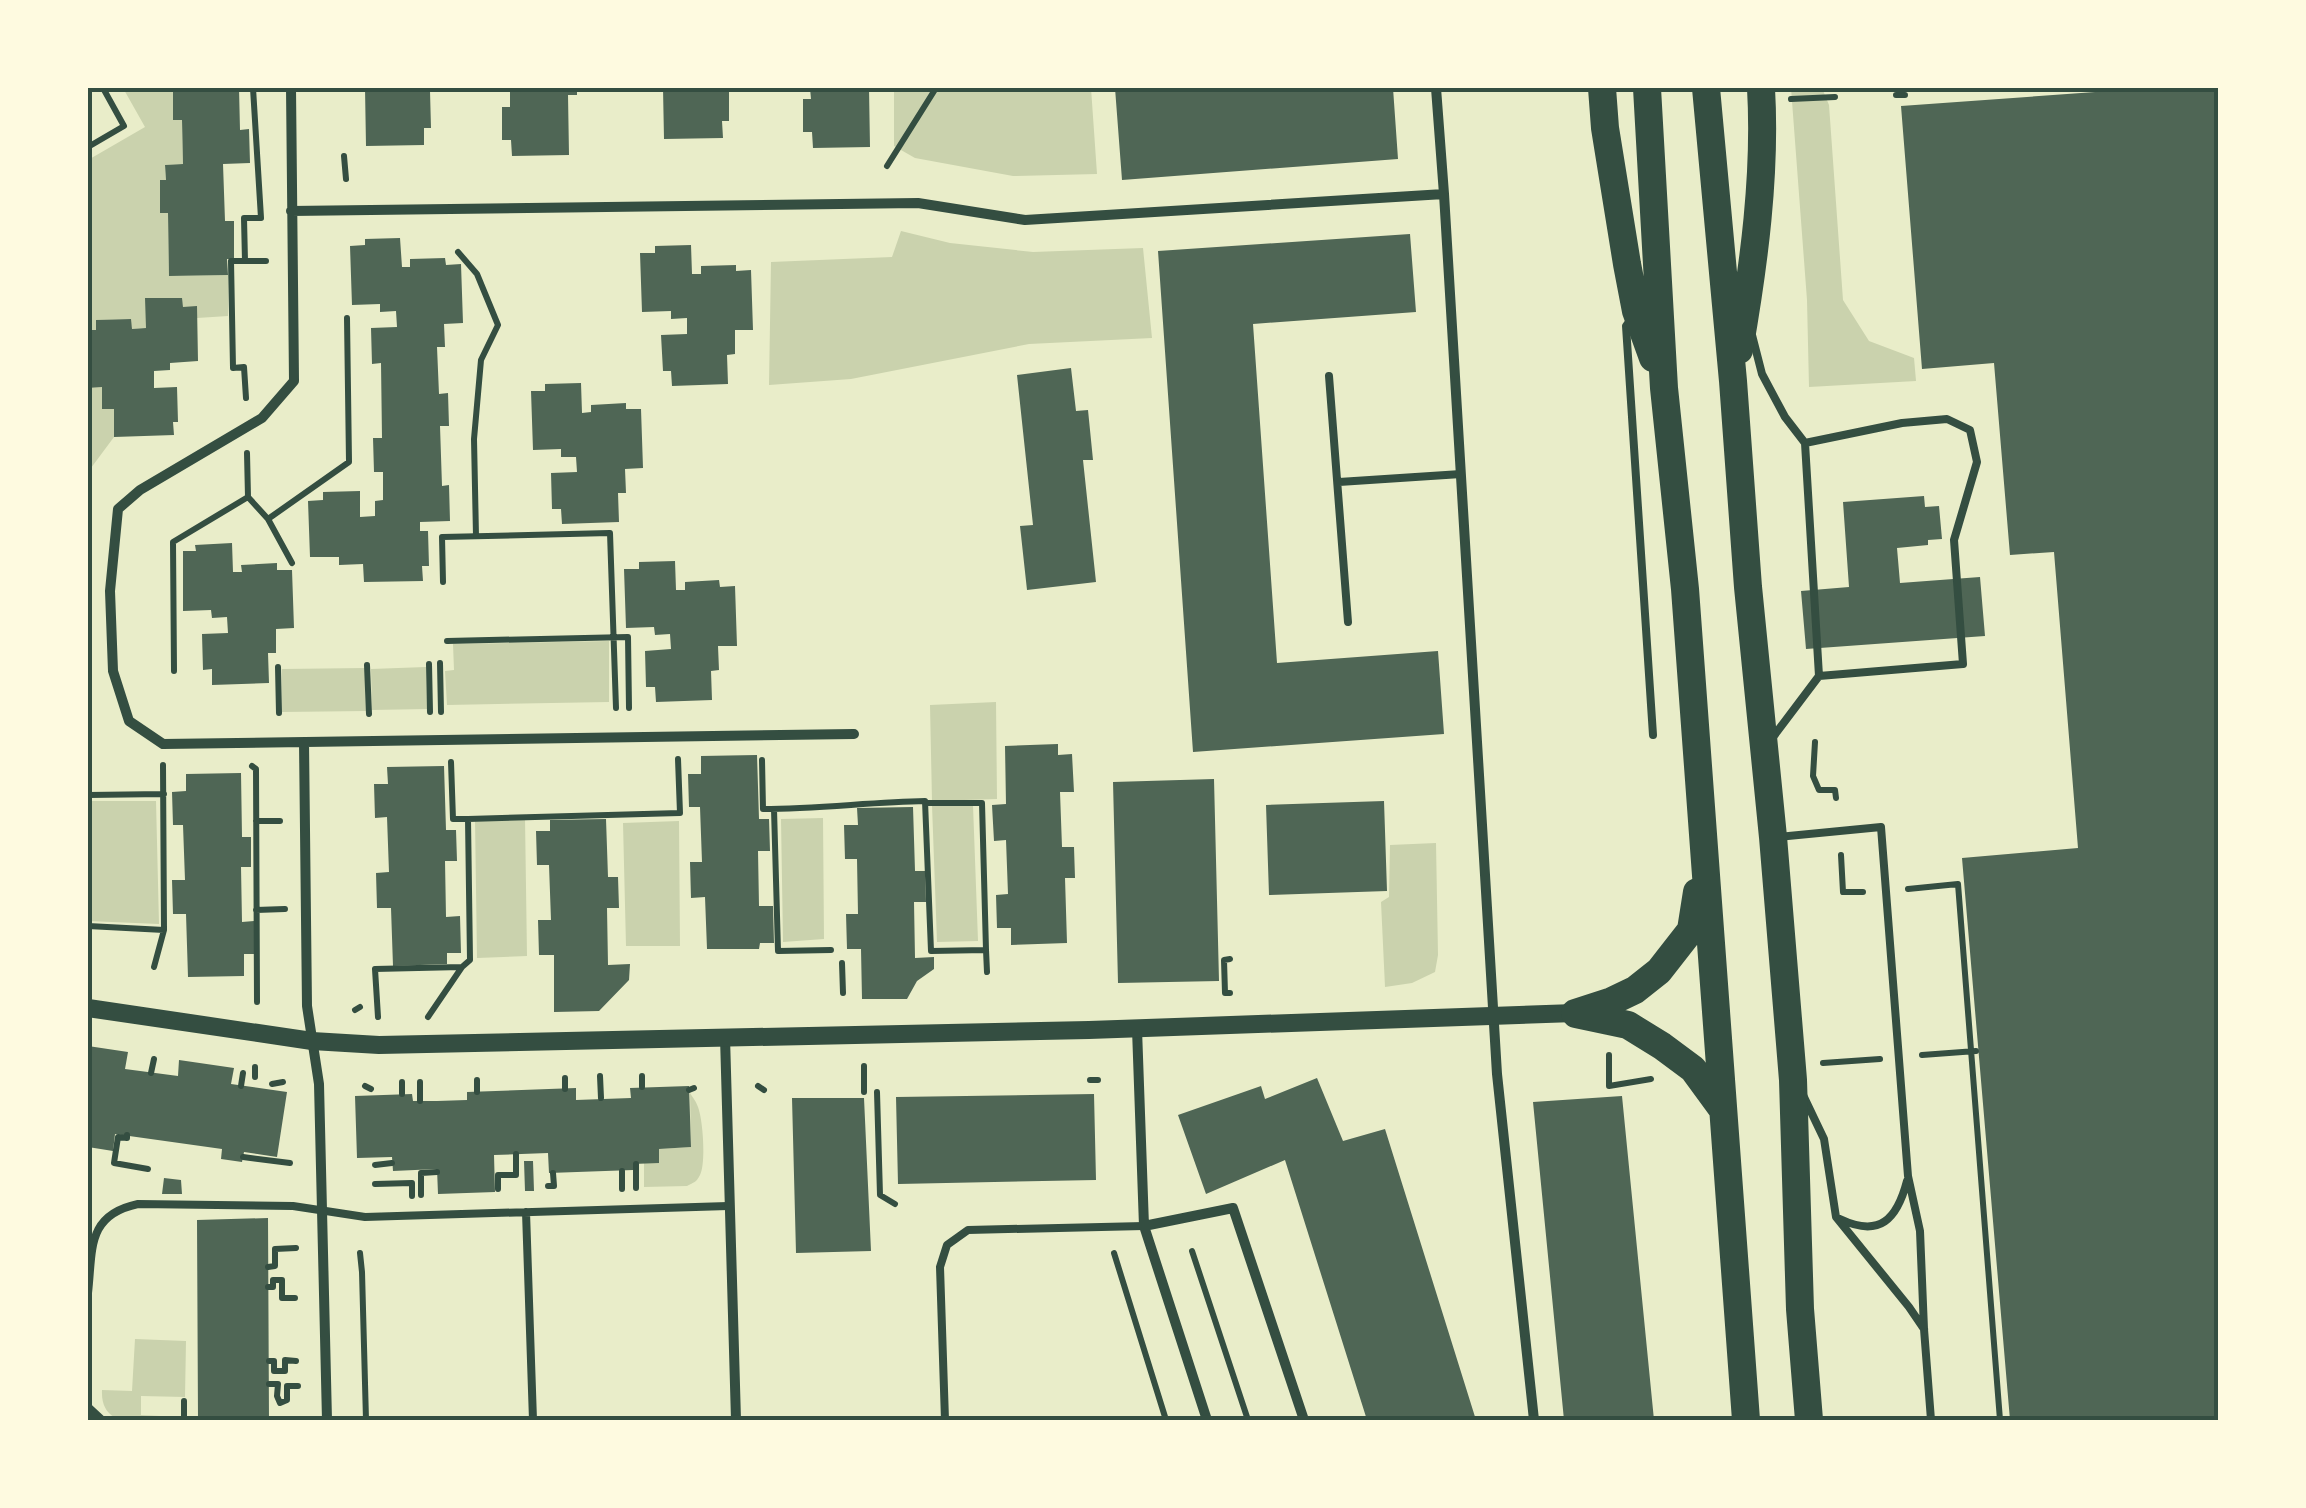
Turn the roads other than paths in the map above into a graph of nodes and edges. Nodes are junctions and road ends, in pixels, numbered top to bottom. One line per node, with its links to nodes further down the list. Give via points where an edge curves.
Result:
1 (290, 88): 8 (street)
2 (1436, 88): 7 (street)
3 (1602, 88): 9 (highway)
4 (1648, 88): 13 (highway)
5 (1706, 88): 12 (highway)
6 (1774, 93): 10 (highway, via 1763,116)
7 (1444, 194): 8 (street, via 1024,220 918,203); 15 (street)
8 (291, 211): 21 (street, via 294,381 262,418 118,510 110,591 113,671 129,720 163,744)
9 (1636, 311): 13 (highway); 20 (lane, via 1626,326)
10 (1746, 312): 12 (highway); 14 (lane, via 1762,374)
11 (1329, 376): 16 (lane)
12 (1734, 381): 22 (highway)
13 (1664, 388): 24 (highway)
14 (1805, 443): 18 (lane); 18 (lane, via 1947,419 1970,430 1977,462 1954,540 1963,664)
15 (1461, 474): 16 (lane); 27 (street)
16 (1339, 482): 17 (lane)
17 (1348, 622)
18 (1819, 676): 22 (lane)
19 (854, 734): 21 (street)
20 (1653, 735)
21 (304, 742): 30 (street)
22 (1765, 748): 23 (highway)
23 (1773, 837): 31 (highway); 33 (lane, via 1880,827)
24 (1704, 841): 26 (highway, via 1691,930 1635,990); 32 (highway)
25 (88, 1008): 30 (street)
26 (1575, 1013): 27 (street); 32 (highway, via 1628,1025 1662,1046 1693,1069)
27 (1493, 1016): 28 (street); 50 (street)
28 (1137, 1029): 29 (street); 38 (street)
29 (725, 1037): 30 (street); 34 (street)
30 (312, 1041): 35 (street)
31 (1793, 1080): 37 (lane, via 1824,1139); 52 (highway)
32 (1724, 1111): 51 (highway)
33 (1908, 1176): 37 (lane, via 1896,1212 1884,1224 1870,1228); 41 (lane, via 1920,1231)
34 (728, 1206): 36 (lane); 46 (street)
35 (322, 1211): 36 (lane, via 365,1217); 39 (lane, via 138,1204); 44 (street)
36 (526, 1212): 45 (lane)
37 (1836, 1217): 41 (lane)
38 (1144, 1226): 47 (lane, via 968,1230 947,1245 940,1267); 48 (street); 49 (street, via 1234,1208)
39 (92, 1229): 40 (lane)
40 (88, 1293)
41 (1924, 1329): 53 (lane)
42 (88, 1407): 43 (lane)
43 (102, 1420)
44 (327, 1420)
45 (533, 1420)
46 (736, 1420)
47 (945, 1420)
48 (1207, 1420)
49 (1304, 1420)
50 (1534, 1420)
51 (1746, 1420)
52 (1809, 1420)
53 (1931, 1420)

